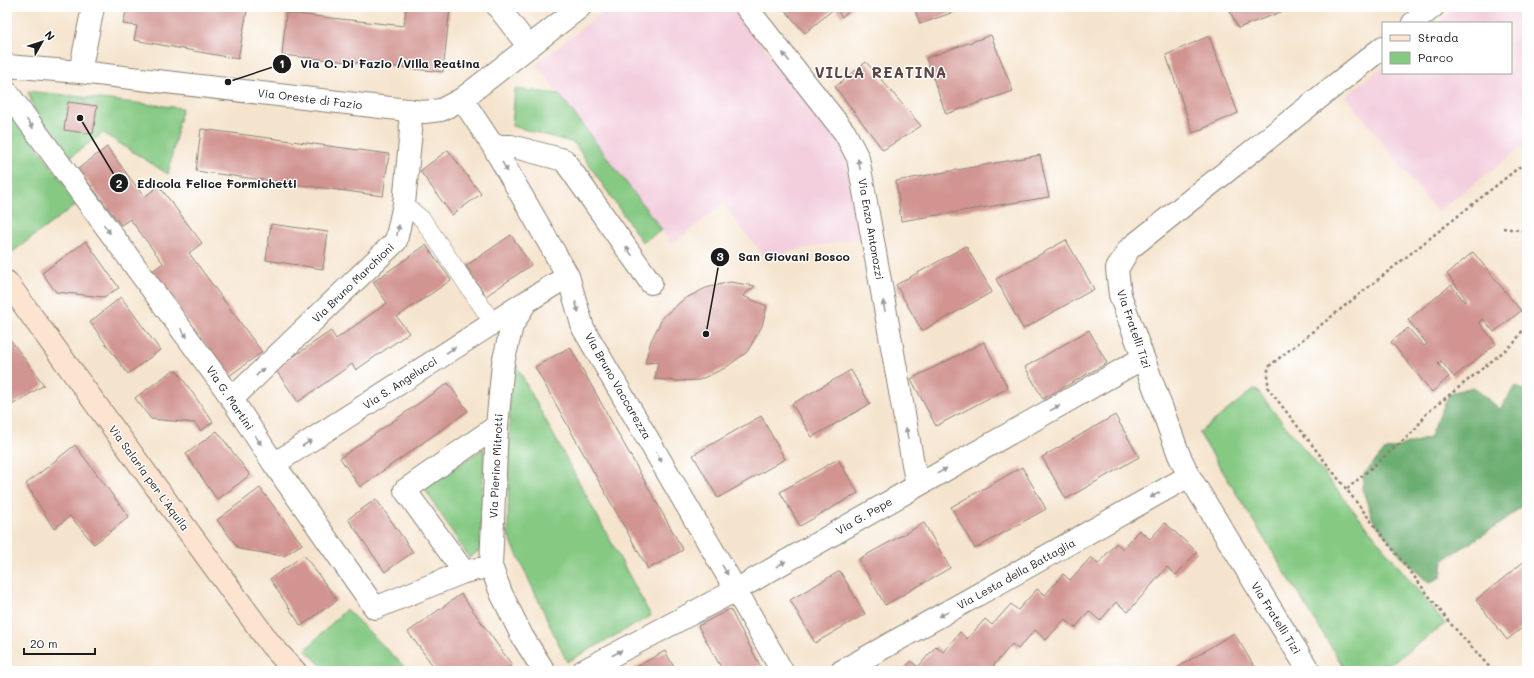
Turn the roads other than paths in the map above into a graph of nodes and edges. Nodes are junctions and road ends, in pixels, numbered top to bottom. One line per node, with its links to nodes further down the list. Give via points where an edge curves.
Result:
1 (93, 7): 10 (street)
2 (498, 7): 7 (street)
3 (580, 7): 7 (street, Via Oreste di Fazio)
4 (746, 7): 26 (street, Via Enzo Antonozzi, one-way to 4, via 858,158 845,133)
5 (1433, 7): 6 (street)
6 (1414, 22)
7 (529, 47): 12 (street, Via Oreste di Fazio)
8 (1382, 48): 21 (street, Via Fratelli Tizi, via 1129,249 1117,269 1120,295)
9 (11, 68): 10 (street, Via Oreste di Fazio)
10 (80, 72): 13 (street, Via Oreste di Fazio)
11 (7, 92): 22 (street, Via G. Martini, one-way to 22)
12 (462, 99): 13 (street, Via Oreste di Fazio, via 441,110); 14 (street, Via Bruno Vaccarezza)
13 (409, 110): 15 (street, Via Bruno Marchioni, via 411,130)
14 (493, 146): 16 (street, Via Bruno Vaccarezza, one-way to 16); 18 (street, one-way to 14, via 564,160 511,146)
15 (404, 204): 20 (street, via 423,220); 22 (street, Via Bruno Marchioni, one-way to 15, via 396,241)
16 (568, 276): 19 (street, Via Pierino Mitrotti); 29 (street, Via Bruno Vaccarezza, one-way to 29, via 584,328)
17 (7, 282): 30 (main road, Via Salaria per L'Aquila, via 271,645)
18 (651, 283)
19 (526, 302): 20 (street, Via S. Angelucci); 23 (street, Via Pierino Mitrotti, via 512,326 503,363)
20 (494, 323): 24 (street, Via S. Angelucci, one-way to 20)
21 (1143, 358): 25 (street, Via Fratelli Tizi); 26 (street, Via G. Pepe, one-way to 21)
22 (232, 399): 24 (street, Via G. Martini, one-way to 24)
23 (497, 426): 27 (street, Via Pierino Mitrotti); 28 (street, via 405,490)
24 (274, 464): 28 (street, Via G. Martini, via 375,608)
25 (1189, 476): 34 (street, Via Lesta della Battaglia, one-way to 34); 35 (street, Via Fratelli Tizi)
26 (917, 486): 29 (street, Via G. Pepe, one-way to 26)
27 (491, 566): 28 (street, Via G. Martini); 31 (street, Via Pierino Mitrotti, via 522,636)
28 (464, 572)
29 (736, 590): 32 (street, Via G. Pepe, one-way to 29); 33 (street, Via Bruno Vaccarezza)
30 (295, 671)
31 (544, 671)
32 (583, 671)
33 (782, 671)
34 (842, 671)
35 (1309, 671)

